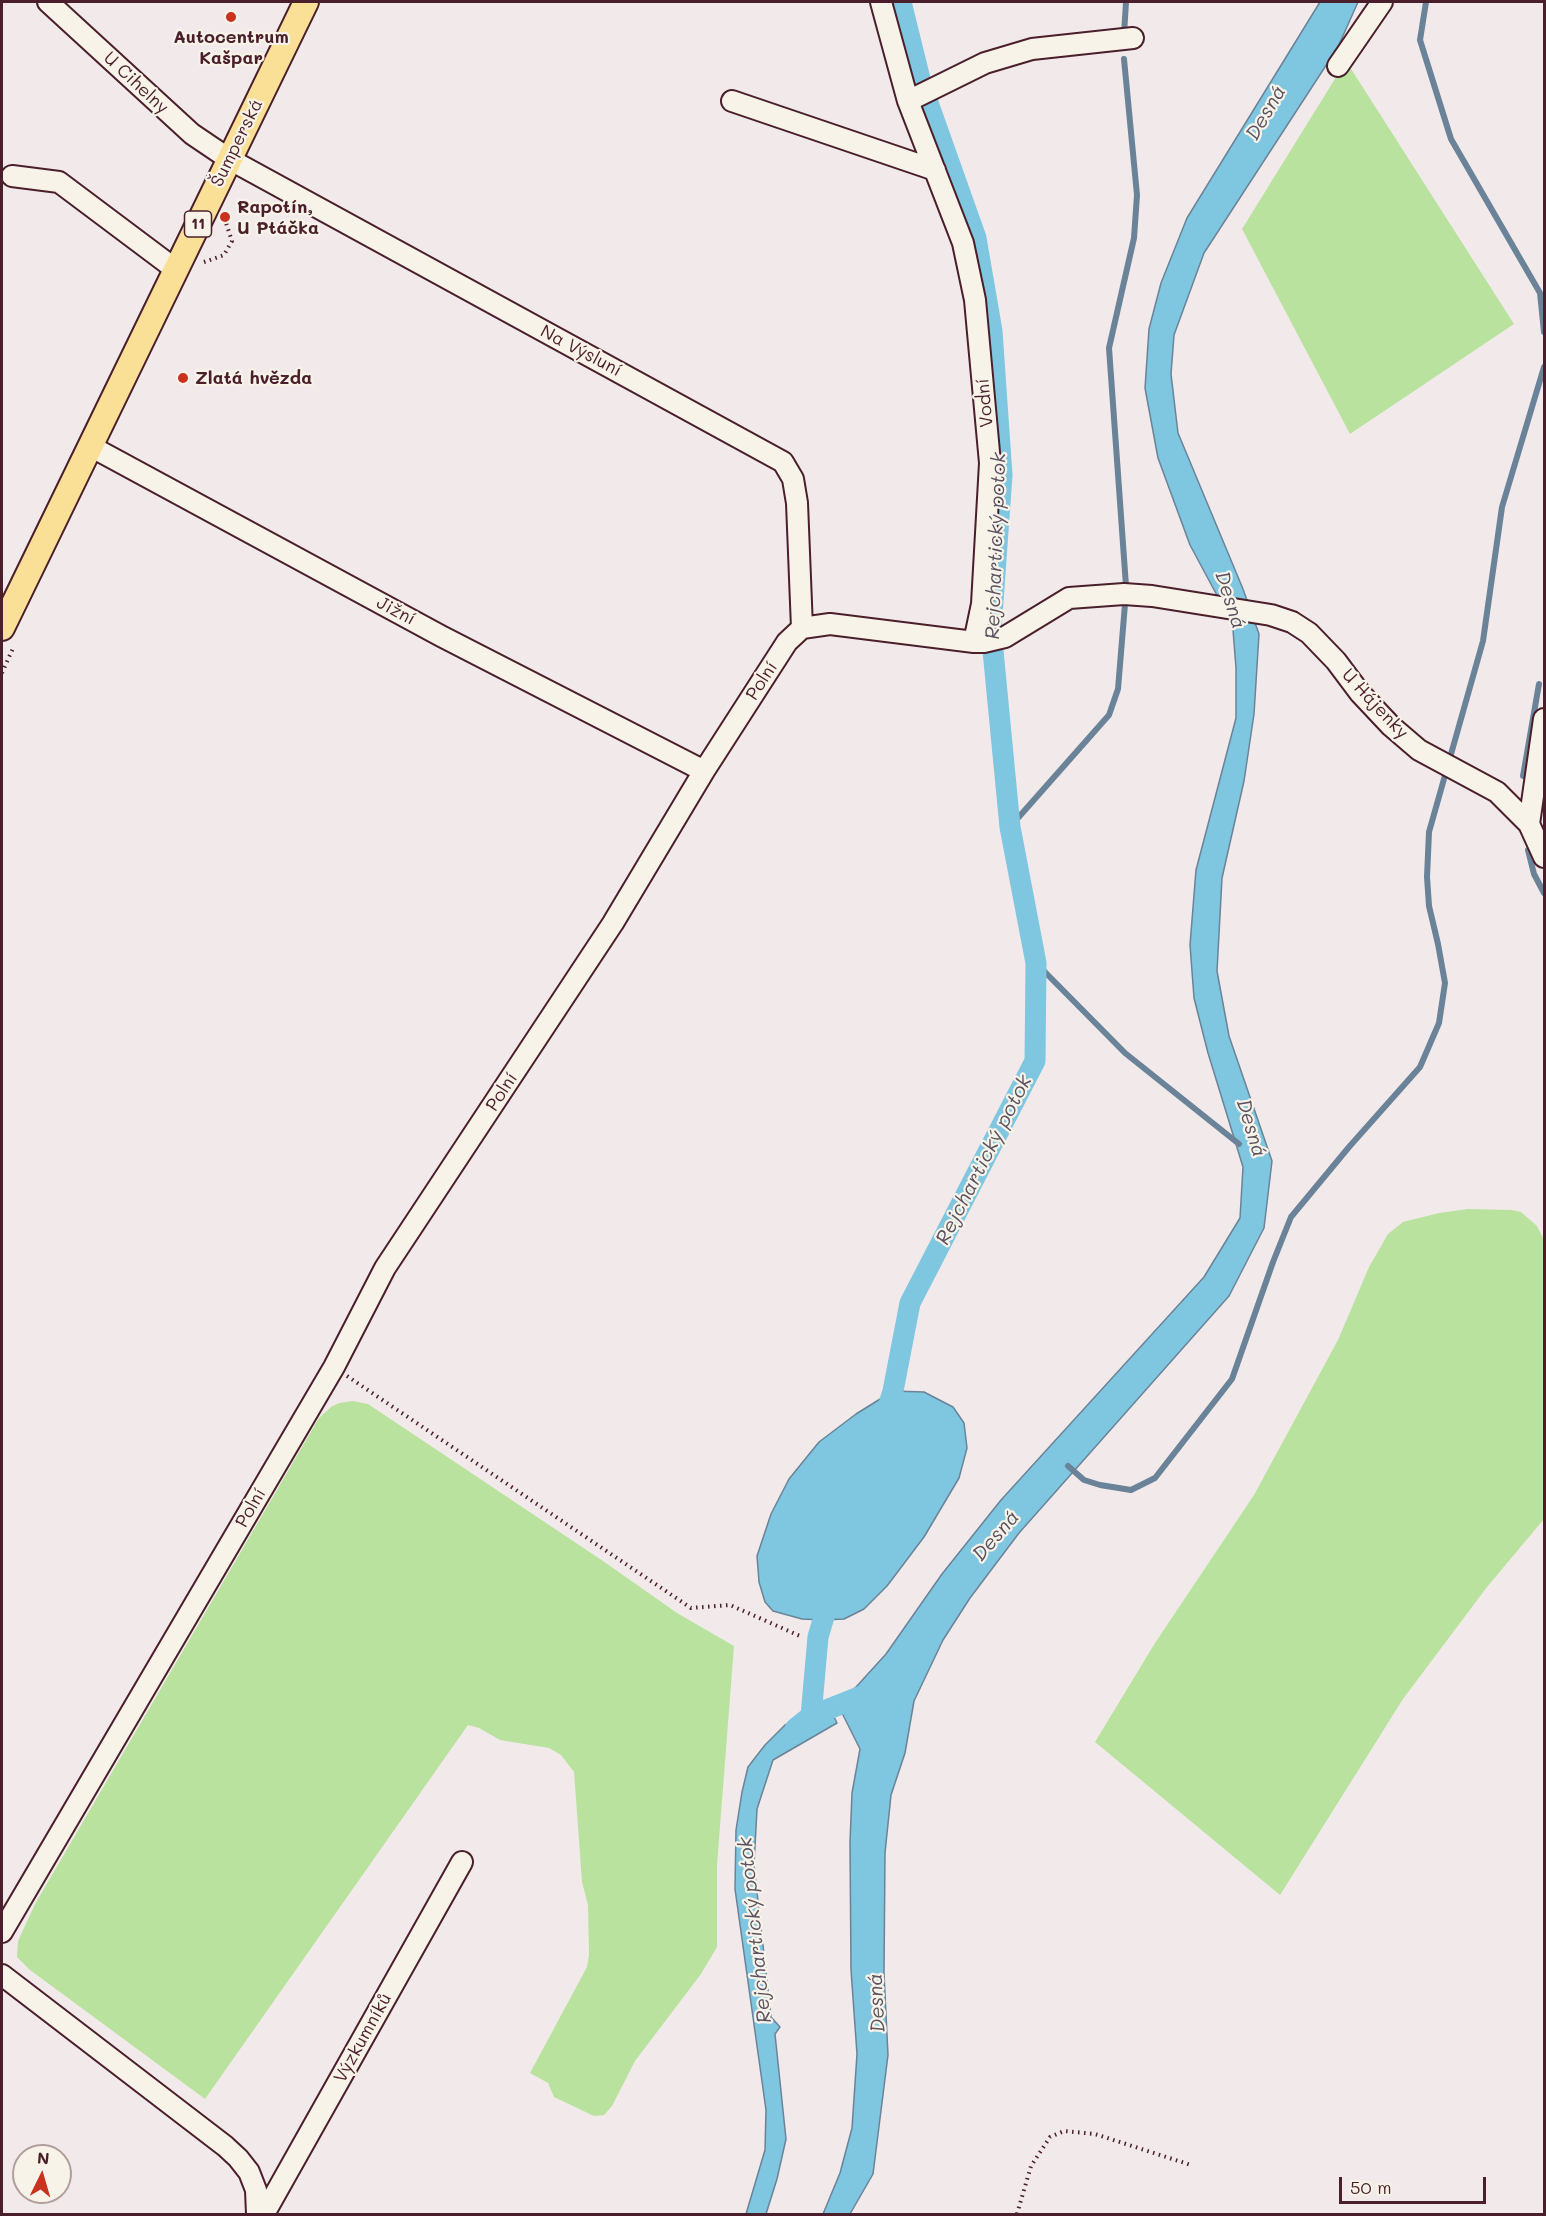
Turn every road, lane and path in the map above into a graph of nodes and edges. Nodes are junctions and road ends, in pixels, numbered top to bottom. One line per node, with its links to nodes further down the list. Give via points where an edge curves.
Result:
1 (48, 2): 9 (street, U Cihelny, via 192,134)
2 (306, 2): 9 (main road, Šumperská / 11)
3 (881, 2): 7 (street, Vodní)
4 (1382, 2): 6 (street)
5 (1133, 38): 7 (street, via 1032,49 984,63)
6 (1338, 66)
7 (911, 100): 10 (street, Vodní)
8 (732, 101): 10 (street)
9 (229, 159): 12 (main road, Šumperská / 11); 15 (street, Na Výsluní, via 783,462 794,479 797,503)
10 (935, 170): 16 (street, Vodní, via 963,243 975,300 985,391 990,463)
11 (12, 176): 12 (street, via 59,182)
12 (176, 269): 13 (main road, Šumperská / 11)
13 (90, 446): 14 (main road, 11); 18 (street, Jižní, via 441,636)
14 (2, 628)
15 (802, 628): 16 (street, via 830,624); 18 (street, Polní, via 787,642)
16 (979, 642): 19 (street, U Hájenky, via 1005,637 1069,598 1124,594 1271,615 1309,633 1391,726 1419,750 1497,792)
17 (1545, 719): 19 (street)
18 (704, 771): 21 (street, Polní, via 613,923 385,1269)
19 (1529, 824): 20 (street, U Hájenky)
20 (1545, 857)
21 (334, 1367): 22 (path, via 691,1608 730,1605); 24 (street, Polní)
22 (800, 1636)
23 (462, 1862): 28 (street, Výzkumníků)
24 (2, 1932)
25 (2, 1974): 27 (street, via 231,2152 253,2180)
26 (1191, 2165): 29 (path, via 1095,2134 1064,2131 1050,2137 1031,2166)
27 (257, 2214)
28 (264, 2214)
29 (1017, 2214)

